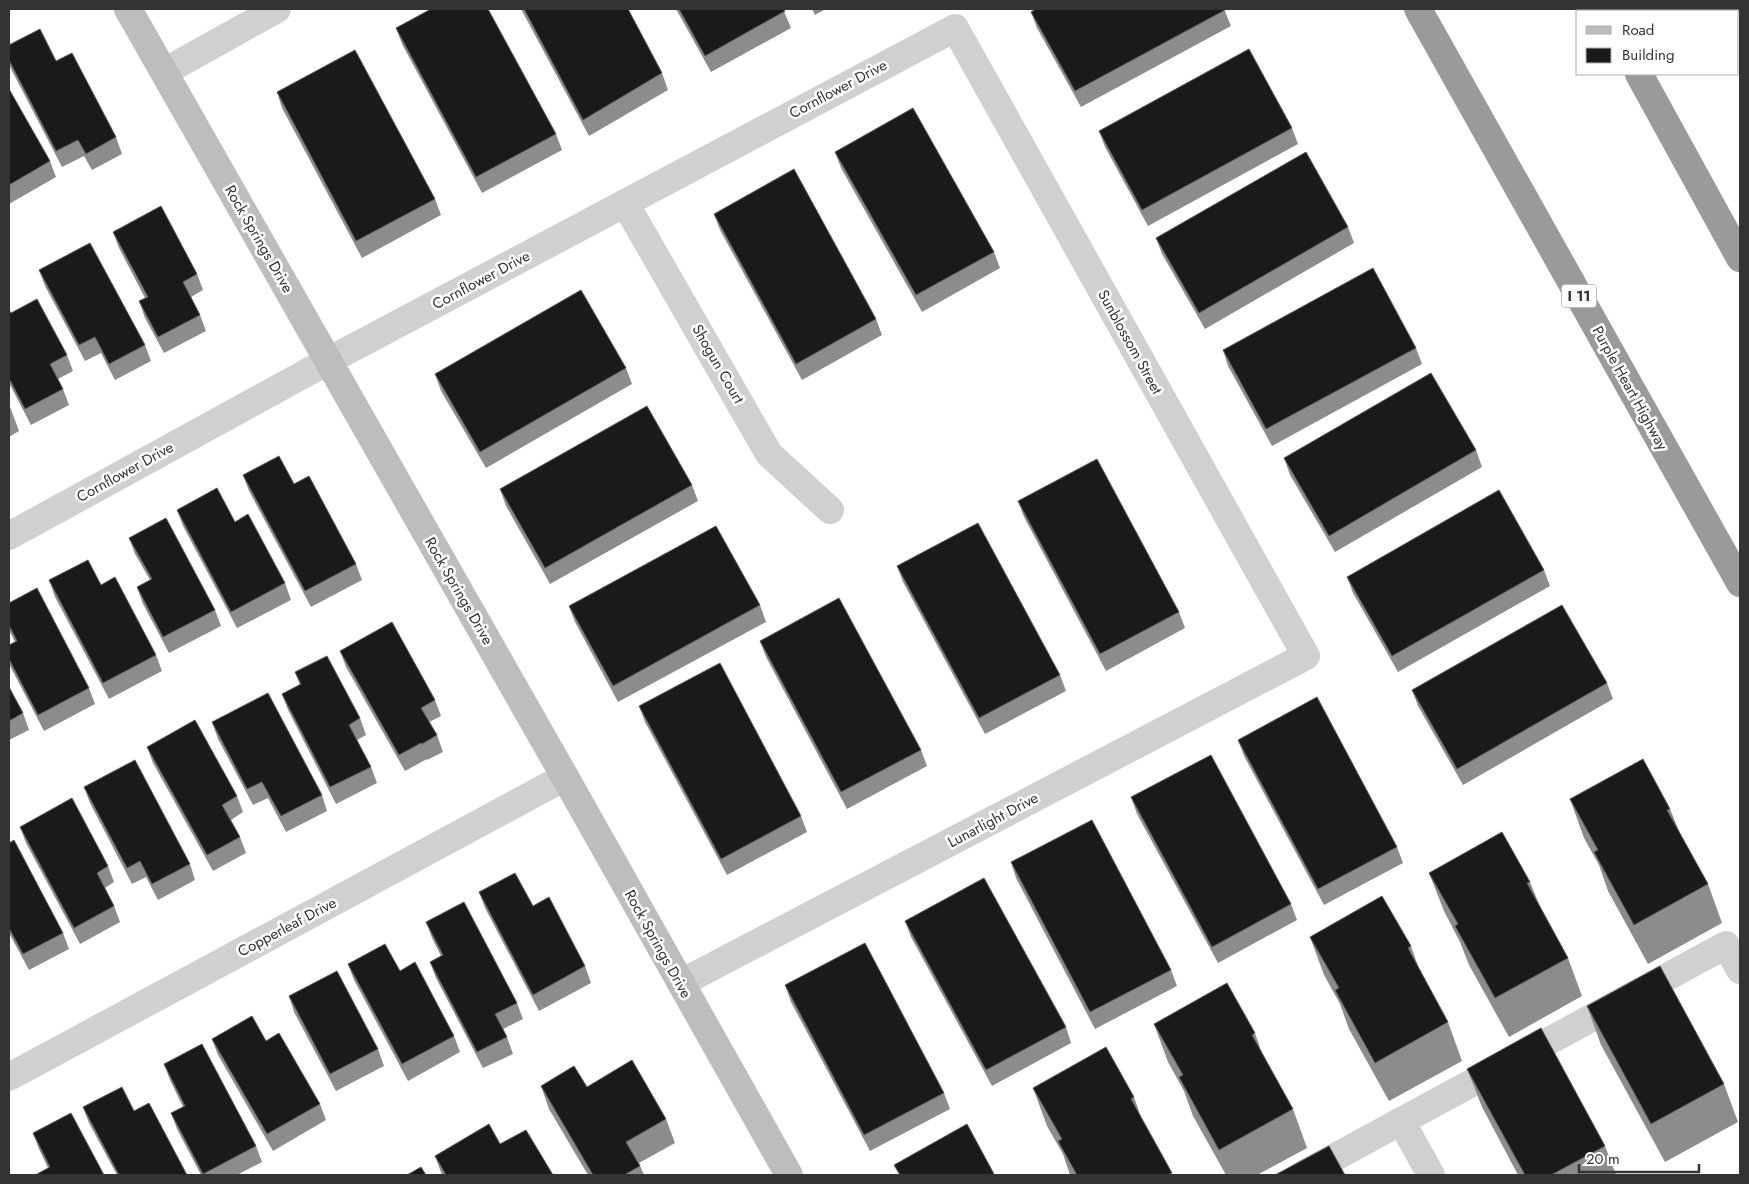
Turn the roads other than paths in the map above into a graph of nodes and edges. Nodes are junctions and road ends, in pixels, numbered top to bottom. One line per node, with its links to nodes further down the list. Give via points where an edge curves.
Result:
1 (128, 9): 5 (street, Rock Springs Drive)
2 (277, 9): 5 (street)
3 (1418, 9): 12 (highway, Purple Heart Highway / I 11)
4 (955, 28): 7 (street, Cornflower Drive); 13 (street, Sunblossom Street)
5 (164, 72): 9 (street, Rock Springs Drive)
6 (1640, 75): 8 (highway)
7 (625, 203): 9 (street, Cornflower Drive); 10 (street, Shogun Court, via 769,454)
8 (1740, 258)
9 (328, 361): 11 (street, Cornflower Drive); 14 (street, Rock Springs Drive)
10 (830, 510)
11 (9, 536)
12 (1740, 583)
13 (1306, 656): 16 (street, Lunarlight Drive)
14 (565, 777): 16 (street, Rock Springs Drive); 17 (street, Copperleaf Drive)
15 (1740, 970): 18 (street, via 1726,945)
16 (681, 983): 19 (street, Rock Springs Drive)
17 (9, 1077)
18 (1401, 1121): 20 (street); 21 (street)
19 (789, 1175)
20 (1302, 1175)
21 (1431, 1175)

